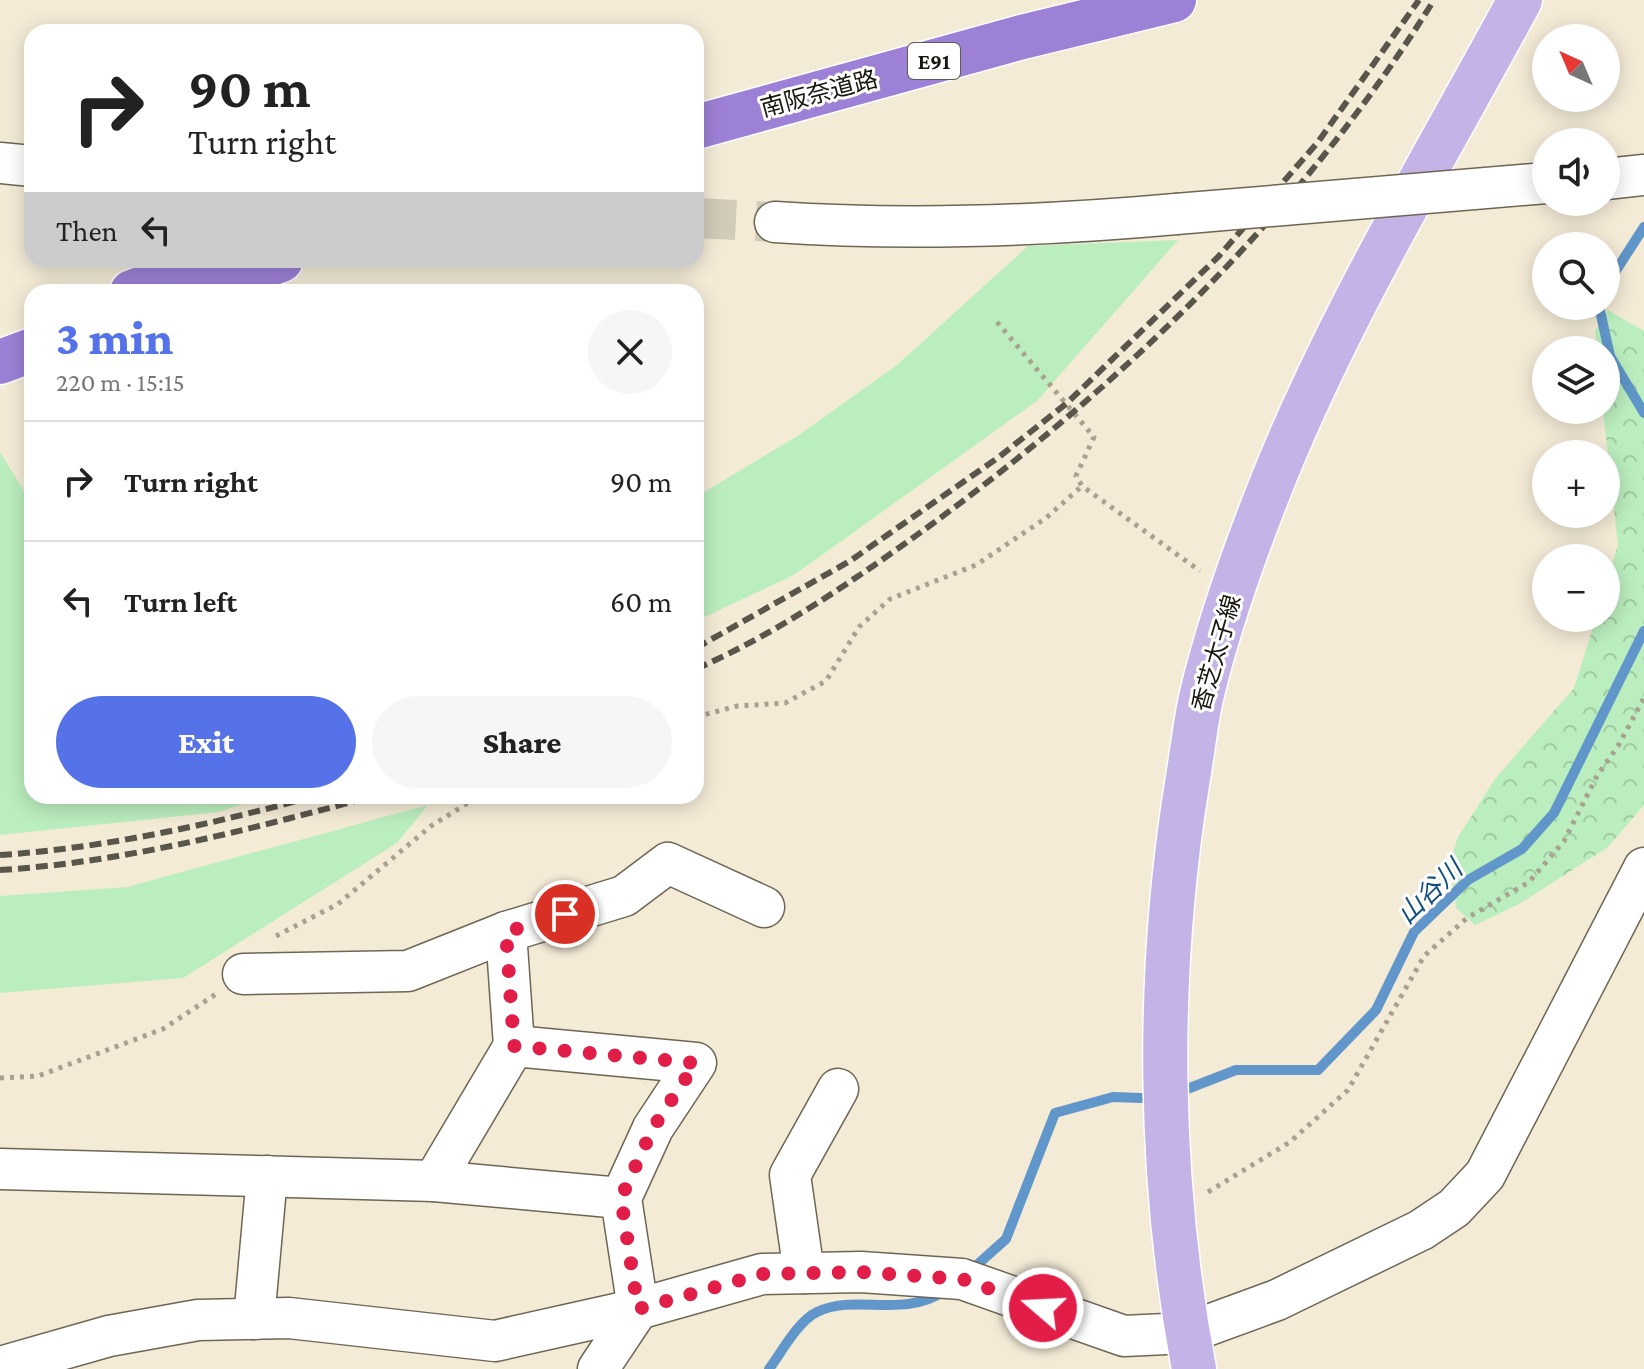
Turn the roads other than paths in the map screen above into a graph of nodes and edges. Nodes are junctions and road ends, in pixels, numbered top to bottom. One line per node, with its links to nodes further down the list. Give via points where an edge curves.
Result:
1 (1088, 0): 4 (highway, 南阪奈道路 / E91)
2 (1174, 0): 5 (highway, 南阪奈道路 / E91)
3 (1520, 0): 33 (main road, 香芝太子線, via 1305,406 1266,497 1201,699 1180,826 1165,1054 1171,1191)
4 (704, 104)
5 (704, 125)
6 (0, 163): 7 (street)
7 (24, 165)
8 (1644, 175): 9 (street)
9 (1620, 178)
10 (1532, 184): 11 (street, bridge, via 1049,226 857,228)
11 (775, 222)
12 (199, 268): 14 (highway)
13 (259, 268): 15 (highway)
14 (154, 284)
15 (215, 284)
16 (24, 331): 17 (highway)
17 (0, 340)
18 (24, 353): 19 (highway)
19 (0, 362)
20 (1644, 868): 33 (street, via 1485,1175 1454,1208)
21 (764, 907): 22 (street, via 668,863 624,896)
22 (506, 932): 23 (street, via 408,971); 24 (street)
23 (243, 974)
24 (514, 1046): 28 (street); 29 (street, via 696,1063 653,1128)
25 (838, 1089): 30 (street, via 790,1175)
26 (0, 1169): 27 (street)
27 (267, 1176): 28 (street); 32 (street)
28 (434, 1181): 29 (street)
29 (621, 1198): 31 (street)
30 (804, 1273): 31 (street, via 762,1274); 33 (street, via 962,1279 1124,1336)
31 (638, 1309): 32 (street, via 495,1341 289,1318); 35 (street)
32 (254, 1319): 34 (street, via 198,1320 109,1336)
33 (1190, 1351)
34 (0, 1367)
35 (598, 1369)

